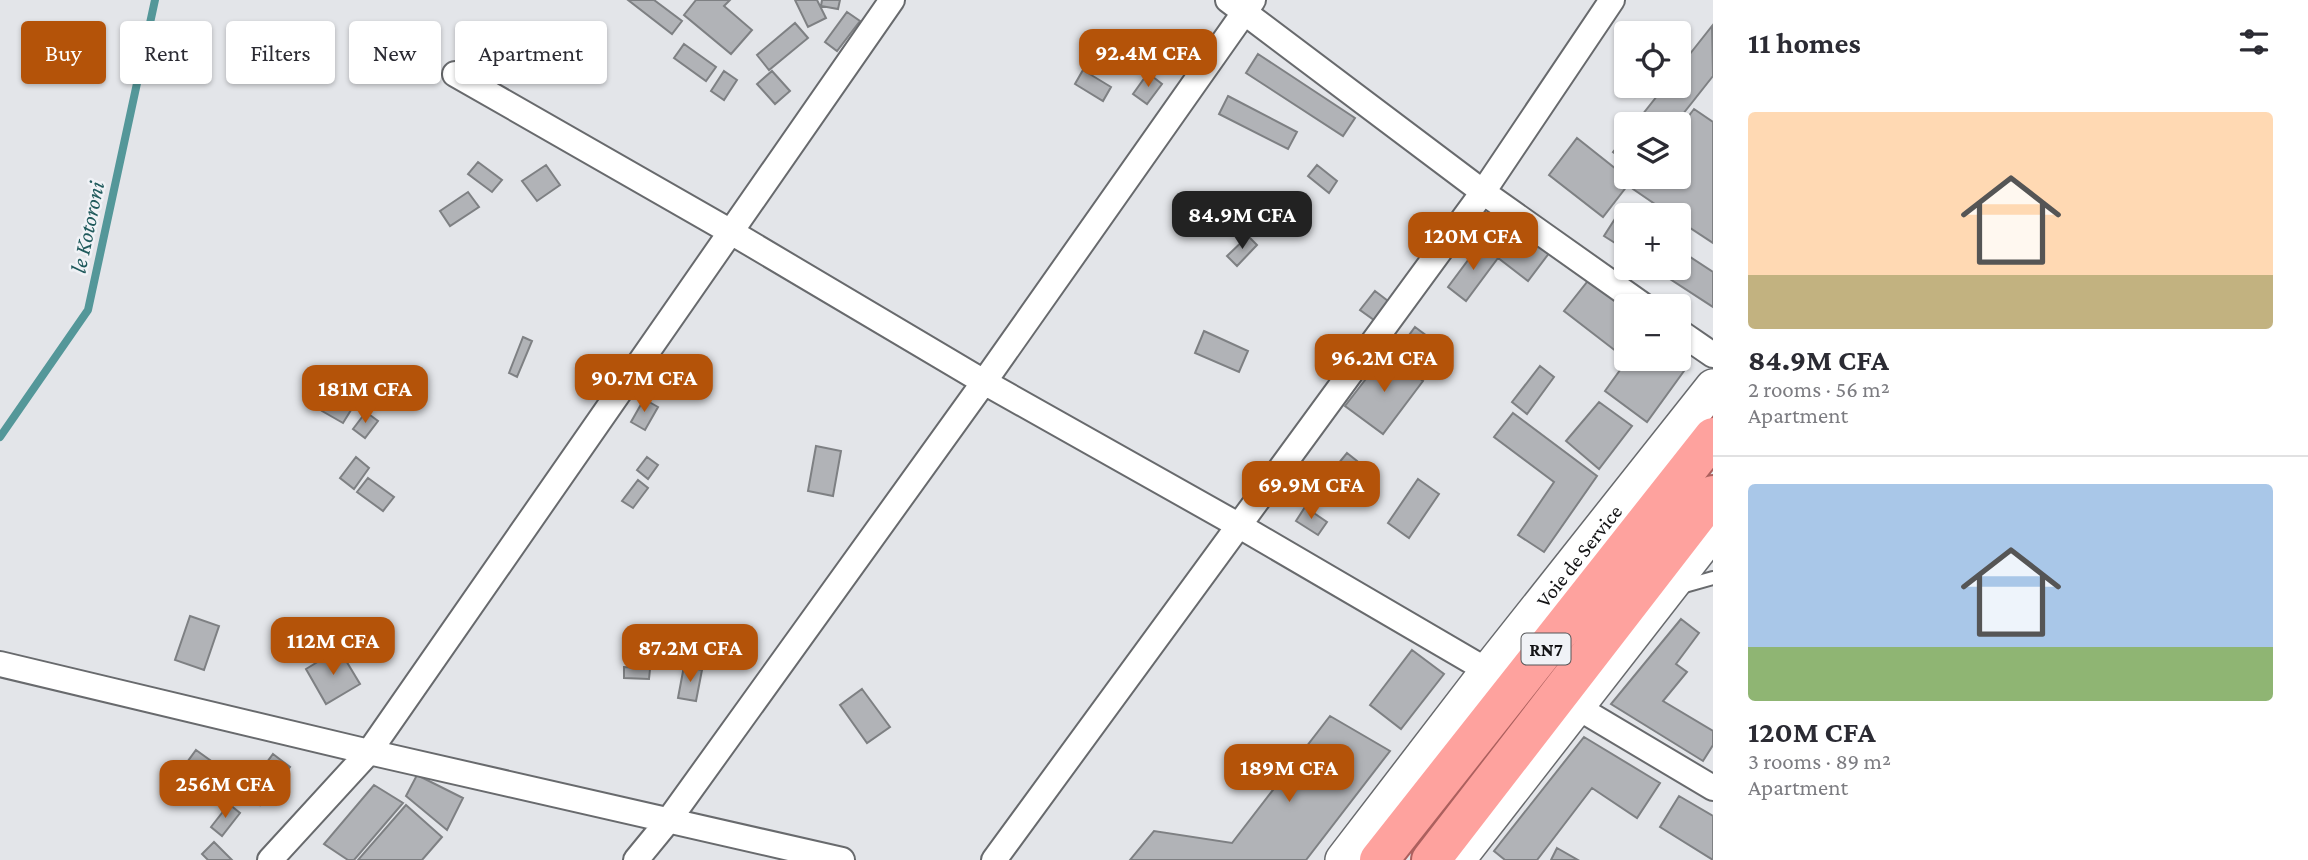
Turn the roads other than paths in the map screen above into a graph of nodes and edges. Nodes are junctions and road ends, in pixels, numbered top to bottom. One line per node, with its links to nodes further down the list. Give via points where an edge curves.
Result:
1 (892, 0): 6 (street)
2 (1612, 0): 5 (street)
3 (1242, 4): 5 (street); 10 (street)
4 (454, 74): 6 (street)
5 (1483, 192): 7 (street); 14 (street)
6 (732, 232): 10 (street); 21 (street)
7 (1627, 294)
8 (1691, 340): 9 (street)
9 (1713, 355)
10 (984, 382): 14 (street); 23 (street)
11 (1713, 387): 19 (main road, Voie de Service)
12 (1713, 437): 29 (highway, RN7)
13 (1713, 495): 30 (highway, RN7)
14 (1238, 525): 19 (street); 27 (street)
15 (1713, 531): 17 (main road)
16 (1713, 578): 17 (lane)
17 (1667, 590): 20 (main road)
18 (0, 664): 21 (street)
19 (1488, 671): 28 (main road, Voie de Service)
20 (1577, 706): 22 (street); 31 (main road)
21 (369, 752): 23 (street); 24 (street)
22 (1713, 788)
23 (667, 821): 25 (street); 26 (street)
24 (270, 860)
25 (636, 860)
26 (842, 860)
27 (994, 860)
28 (1343, 860)
29 (1379, 860)
30 (1430, 860)
31 (1457, 860)

